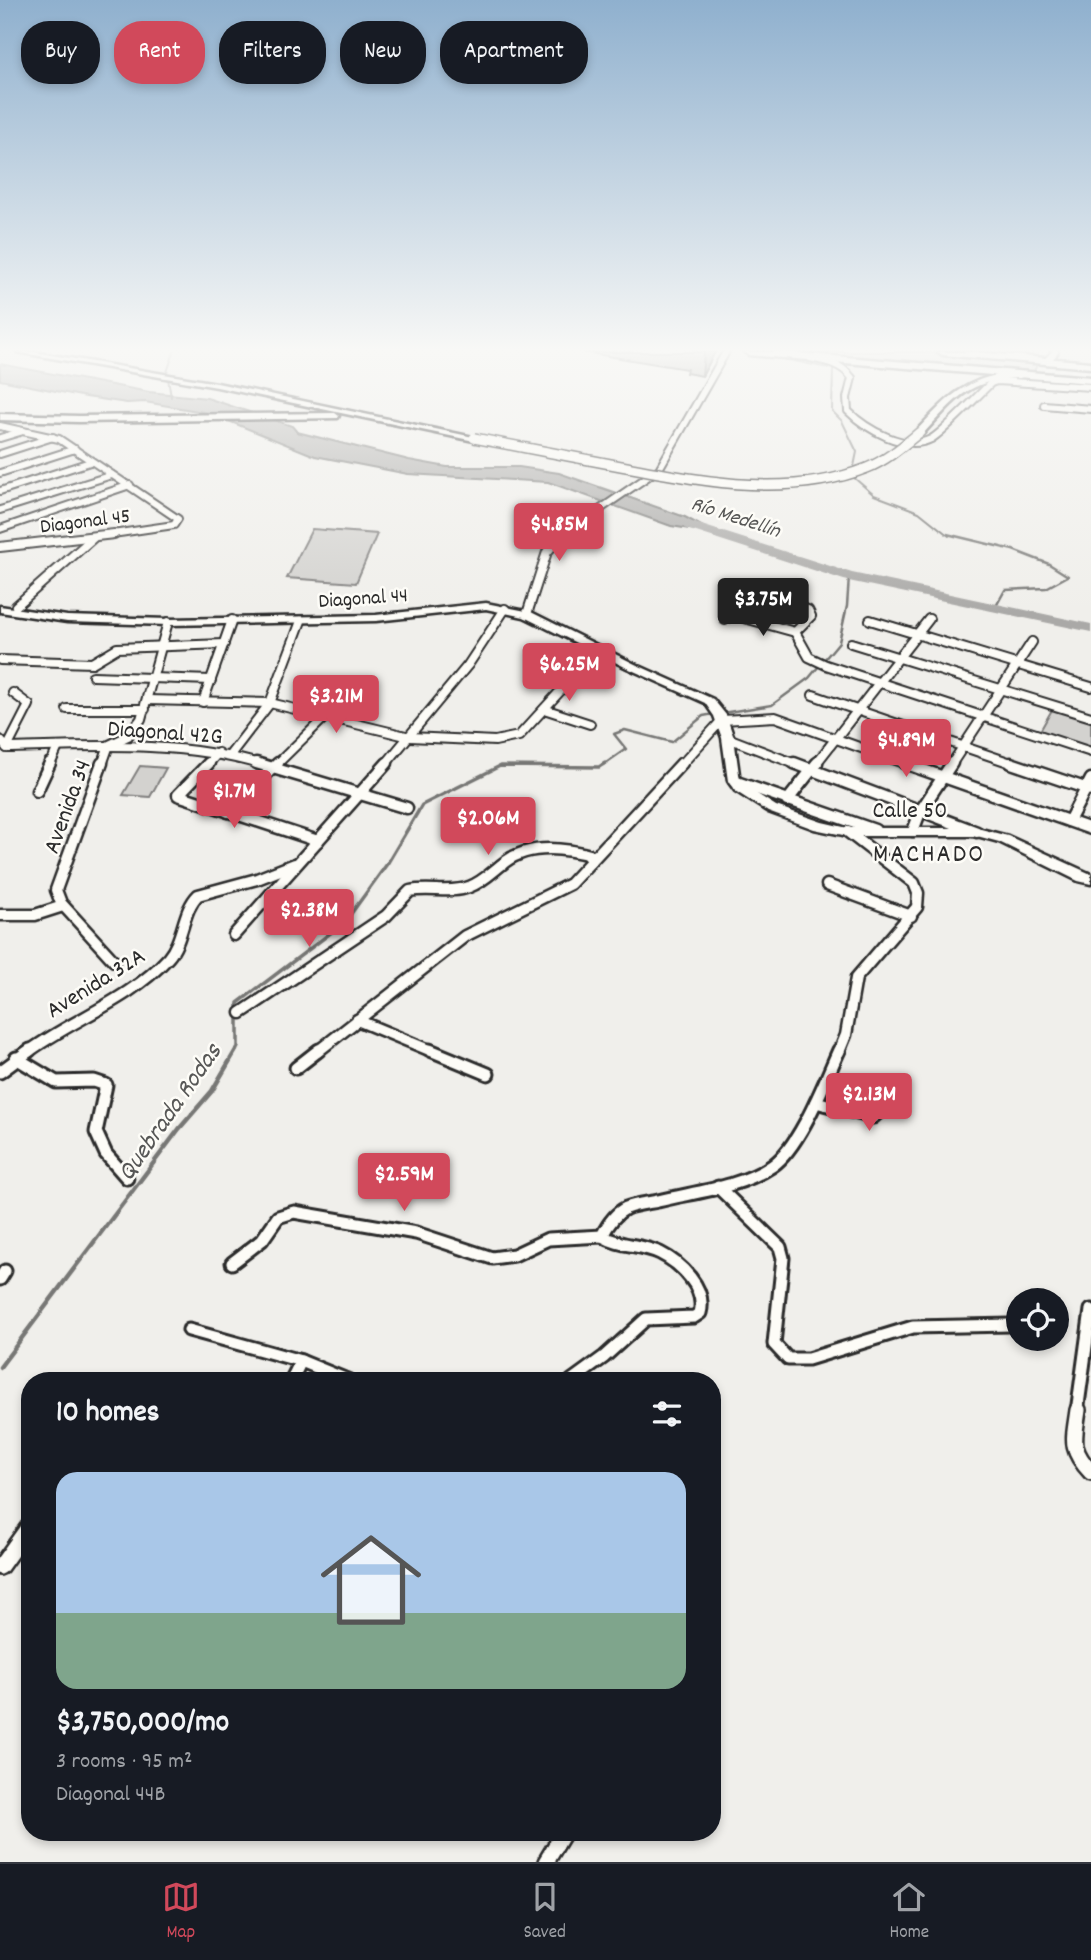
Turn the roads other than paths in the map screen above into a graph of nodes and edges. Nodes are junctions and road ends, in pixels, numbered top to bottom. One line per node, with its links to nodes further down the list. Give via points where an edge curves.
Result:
1 (48, 439): 9 (street)
2 (57, 439): 8 (street)
3 (479, 439): 6 (main road, bridge, via 692,478 773,485 820,481 868,468)
4 (676, 439): 22 (street, via 659,469 591,514 547,552)
5 (897, 439): 7 (street)
6 (911, 439)
7 (931, 439)
8 (75, 449): 10 (street); 11 (street)
9 (0, 454)
10 (90, 462): 12 (street); 14 (street)
11 (0, 473)
12 (112, 475): 13 (street); 15 (street)
13 (130, 485): 16 (street); 17 (street, Diagonal 45, via 178,519 174,525)
14 (0, 491)
15 (0, 509)
16 (0, 529)
17 (95, 537): 18 (street, Diagonal 45); 19 (street)
18 (0, 547)
19 (16, 606)
20 (0, 609): 27 (main road, Diagonal 44, via 67,619)
21 (505, 609): 22 (main road, Diagonal 44); 26 (main road, Diagonal 44, via 486,606); 57 (street, via 468,665)
22 (527, 614): 34 (main road, Diagonal 44)
23 (929, 619): 29 (street)
24 (232, 620): 26 (main road, Diagonal 44); 27 (main road, Diagonal 44); 32 (street)
25 (870, 620): 29 (street)
26 (301, 621): 47 (street)
27 (168, 622): 33 (street, Avenida 34)
28 (794, 632): 28 (street, via 811,616 807,611 755,595 728,617); 41 (street, via 809,657)
29 (918, 634): 35 (street); 37 (street)
30 (1032, 642): 37 (street)
31 (851, 643): 35 (street)
32 (223, 644): 33 (street); 40 (street)
33 (160, 646): 36 (street, via 117,648 92,663); 39 (street, Avenida 34)
34 (598, 650): 50 (street); 54 (main road, Diagonal 44, via 709,701)
35 (899, 657): 41 (street); 43 (street)
36 (0, 660)
37 (1016, 664): 42 (street); 43 (street)
38 (93, 676): 39 (street)
39 (152, 678): 40 (street); 48 (street, Avenida 34)
40 (211, 680): 46 (street)
41 (880, 682): 51 (street); 52 (street)
42 (1091, 687)
43 (1000, 689): 52 (street); 55 (street)
44 (13, 694): 64 (street, via 29,705)
45 (813, 695): 51 (street)
46 (203, 702): 47 (street); 48 (street)
47 (270, 702): 53 (street); 67 (street)
48 (146, 705): 49 (street); 61 (street, Avenida 34, via 134,733)
49 (67, 709)
50 (544, 709): 56 (street); 57 (street, via 519,736 495,741)
51 (858, 711): 59 (street); 62 (street)
52 (984, 716): 62 (street); 65 (street)
53 (325, 717): 57 (street); 68 (street)
54 (721, 717): 58 (main road); 59 (street, via 775,717); 87 (street)
55 (1091, 717)
56 (590, 723)
57 (410, 737): 75 (street)
58 (728, 738): 69 (street); 72 (main road)
59 (836, 738): 69 (street); 70 (street)
60 (0, 740): 64 (street)
61 (108, 746): 63 (street, Diagonal 42G); 66 (street, Diagonal 42G); 91 (street, Avenida 34, via 56,890)
62 (961, 746): 70 (street); 73 (street)
63 (58, 747): 64 (street, Diagonal 42G); 74 (street)
64 (7, 748)
65 (1091, 752)
66 (218, 754): 67 (street, Diagonal 42G); 79 (street, via 178,794)
67 (230, 755): 68 (street, Diagonal 42G)
68 (273, 767): 75 (street, Diagonal 42G); 79 (street)
69 (811, 769): 76 (street); 78 (street)
70 (943, 776): 78 (street); 80 (street)
71 (1091, 779): 73 (street)
72 (734, 781): 76 (street); 84 (main road, Calle 50, via 772,809)
73 (1088, 789): 80 (street)
74 (37, 791)
75 (359, 794): 77 (street, Diagonal 42G); 86 (street)
76 (787, 801): 81 (street)
77 (407, 808)
78 (921, 810): 83 (street); 85 (street)
79 (228, 812): 86 (street)
80 (1069, 821): 82 (street)
81 (875, 830): 83 (main road, Calle 50); 84 (main road, Calle 50)
82 (1091, 830)
83 (913, 831): 85 (main road, Calle 50)
84 (848, 832): 93 (street, via 914,883 918,893)
85 (977, 832): 89 (main road, Calle 50, via 1003,839)
86 (318, 841): 88 (street)
87 (594, 856): 96 (street, via 532,851 516,855 474,886 410,891 386,916); 97 (street, via 570,884 465,936)
88 (302, 861): 94 (street); 98 (street, Avenida 32A, via 198,895 191,902 171,955 146,981)
89 (1088, 879)
90 (827, 885): 93 (street)
91 (63, 906): 92 (street, via 35,915); 95 (street)
92 (0, 915)
93 (912, 916): 103 (street, via 856,978 846,1035)
94 (234, 935)
95 (114, 961)
96 (241, 1013)
97 (357, 1020): 99 (street); 101 (street)
98 (16, 1058): 100 (street, Avenida 32A); 104 (street, via 54,1082 93,1080 106,1085 96,1125 99,1145)
99 (296, 1068)
100 (0, 1072)
101 (488, 1074)
102 (893, 1087): 103 (street, via 882,1110 873,1117)
103 (816, 1102): 105 (street, via 774,1165)
104 (127, 1178)
105 (718, 1186): 106 (street, via 626,1208); 109 (street, via 780,1247 783,1258 774,1345 789,1360 808,1359 914,1326)
106 (602, 1236): 107 (street, via 548,1239 514,1255 492,1258 416,1233 294,1212 278,1217 262,1240); 114 (street, via 622,1247 664,1255 692,1279 702,1305 692,1318 662,1315 643,1321)
107 (232, 1264)
108 (1091, 1310): 115 (street, via 1073,1445)
109 (1006, 1325)
110 (189, 1330): 111 (street)
111 (301, 1361): 112 (street); 113 (street)
112 (296, 1372)
113 (327, 1372)
114 (584, 1372)
115 (1091, 1472)
116 (21, 1538): 117 (street)
117 (0, 1567)
118 (558, 1841): 119 (street)
119 (545, 1862)

